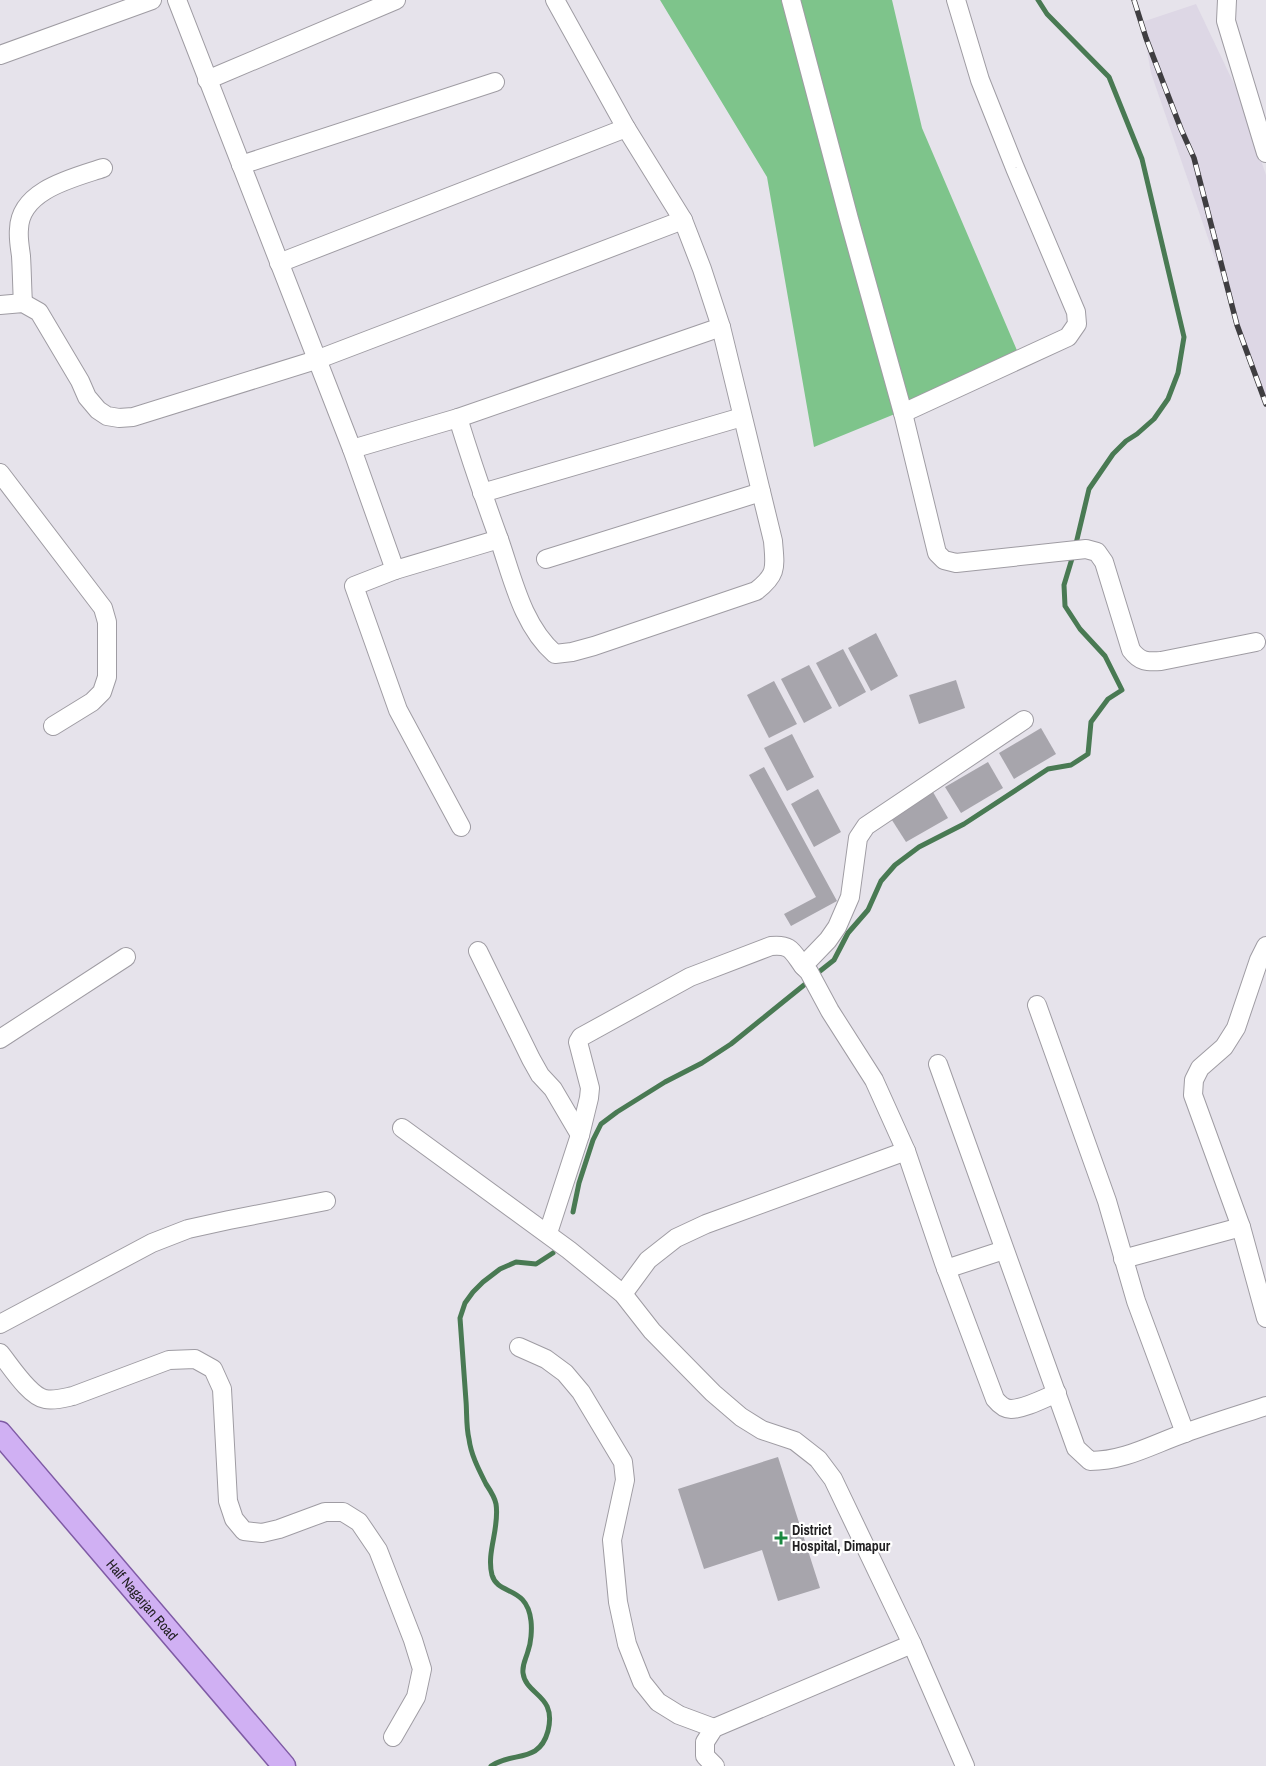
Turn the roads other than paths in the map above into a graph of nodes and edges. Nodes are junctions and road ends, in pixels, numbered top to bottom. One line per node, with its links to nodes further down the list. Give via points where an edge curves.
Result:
1 (152, 0): 8 (street)
2 (177, 0): 9 (street)
3 (396, 0): 9 (street)
4 (555, 0): 11 (street)
5 (791, 0): 21 (street)
6 (956, 0): 21 (street, via 980,80 1076,312 1076,324 1068,336)
7 (1227, 0): 12 (street, via 1226,21)
8 (0, 55)
9 (207, 80): 13 (street)
10 (495, 82): 13 (street)
11 (626, 128): 15 (street); 16 (street)
12 (1266, 153)
13 (241, 165): 16 (street)
14 (103, 168): 17 (street, via 48,189 34,198 22,213 18,228)
15 (684, 220): 19 (street); 20 (street)
16 (279, 263): 20 (street)
17 (23, 302): 18 (street); 20 (street, via 39,312 87,396 107,416 133,417)
18 (0, 306)
19 (721, 327): 22 (street); 23 (street)
20 (316, 360): 24 (street)
21 (904, 413): 31 (street, via 937,552 944,560 956,563 1066,550 1097,552 1104,562 1130,650 1136,658 1146,662)
22 (742, 417): 26 (street); 27 (street)
23 (458, 418): 24 (street); 27 (street)
24 (352, 449): 30 (street)
25 (0, 473): 33 (street, via 102,608 107,622 107,677 102,692 92,702)
26 (761, 492): 28 (street, via 773,541 775,566 768,581 756,591 572,652 555,654 543,644 518,594); 29 (street)
27 (482, 493): 28 (street)
28 (499, 539): 30 (street)
29 (546, 559)
30 (395, 570): 34 (street, via 354,586 398,710)
31 (1256, 642)
32 (1024, 720): 38 (street, via 866,826 858,838 850,897 828,940)
33 (53, 726)
34 (461, 827)
35 (1266, 946): 46 (street, via 1258,960 1236,1028 1224,1047 1200,1068 1194,1080 1193,1095)
36 (478, 951): 43 (street, via 531,1059)
37 (126, 957): 40 (street)
38 (806, 969): 43 (street, via 791,949 782,945 771,946 690,977 581,1037 579,1048 590,1088); 44 (street, via 874,1080)
39 (1037, 1005): 49 (street, via 1107,1201)
40 (0, 1040)
41 (938, 1064): 48 (street)
42 (402, 1128): 47 (street)
43 (580, 1135): 47 (street)
44 (906, 1150): 50 (street); 51 (street, via 676,1238 648,1260)
45 (326, 1201): 53 (street, via 188,1229 144,1247)
46 (1241, 1227): 49 (street); 52 (street)
47 (548, 1233): 51 (street)
48 (1004, 1250): 50 (street); 56 (street)
49 (1123, 1259): 59 (street)
50 (946, 1269): 56 (street, via 995,1399 1001,1406 1020,1408)
51 (623, 1294): 60 (street, via 652,1332 741,1417 762,1430 795,1441 818,1459 833,1478)
52 (1266, 1318)
53 (0, 1324)
54 (519, 1347): 61 (street, via 546,1359 565,1373 581,1392 623,1462 625,1480 612,1540 618,1602 627,1644 642,1682 658,1702 679,1715)
55 (0, 1353): 62 (street, via 31,1390 43,1399 73,1396 169,1360 195,1359 213,1370 222,1389 228,1501 234,1519 244,1531 262,1534 325,1512 343,1512 359,1522 378,1550 422,1669 416,1698)
56 (1057, 1393): 59 (street, via 1076,1448 1090,1461 1108,1461 1125,1456)
57 (1266, 1406): 59 (street)
58 (0, 1433): 63 (main road, Half Nagarjan Road)
59 (1185, 1433)
60 (912, 1644): 61 (street); 65 (street)
61 (714, 1728): 64 (street, via 705,1742 705,1756)
62 (393, 1737)
63 (284, 1766)
64 (715, 1766)
65 (966, 1766)

